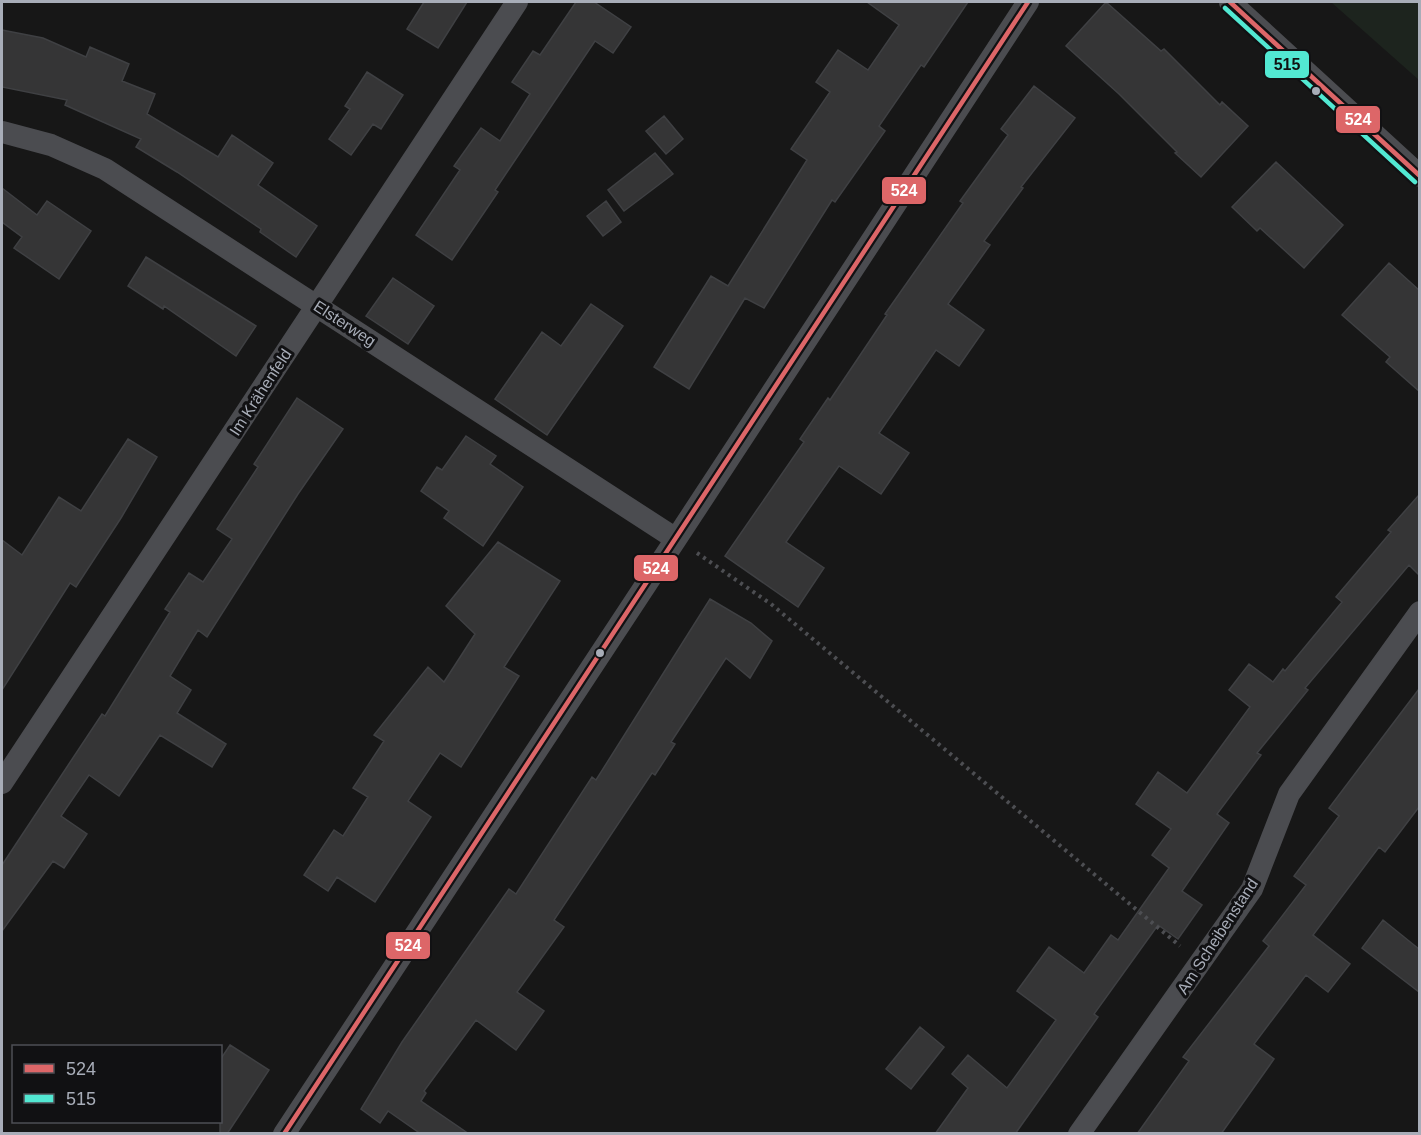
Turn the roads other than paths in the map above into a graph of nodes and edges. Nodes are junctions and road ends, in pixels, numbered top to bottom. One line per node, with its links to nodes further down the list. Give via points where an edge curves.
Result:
1 (517, 2): 6 (street, Im Krähenfeld)
2 (1028, 2): 7 (street)
3 (1230, 2): 5 (street)
4 (2, 132): 6 (street, Elsterweg, via 51,145 105,168)
5 (1419, 176)
6 (318, 305): 7 (street, Elsterweg); 9 (street, Im Krähenfeld)
7 (676, 539): 10 (street)
8 (1419, 612): 11 (street, Am Scheibenstand, via 1289,794 1252,889)
9 (2, 783)
10 (284, 1134)
11 (1079, 1134)

